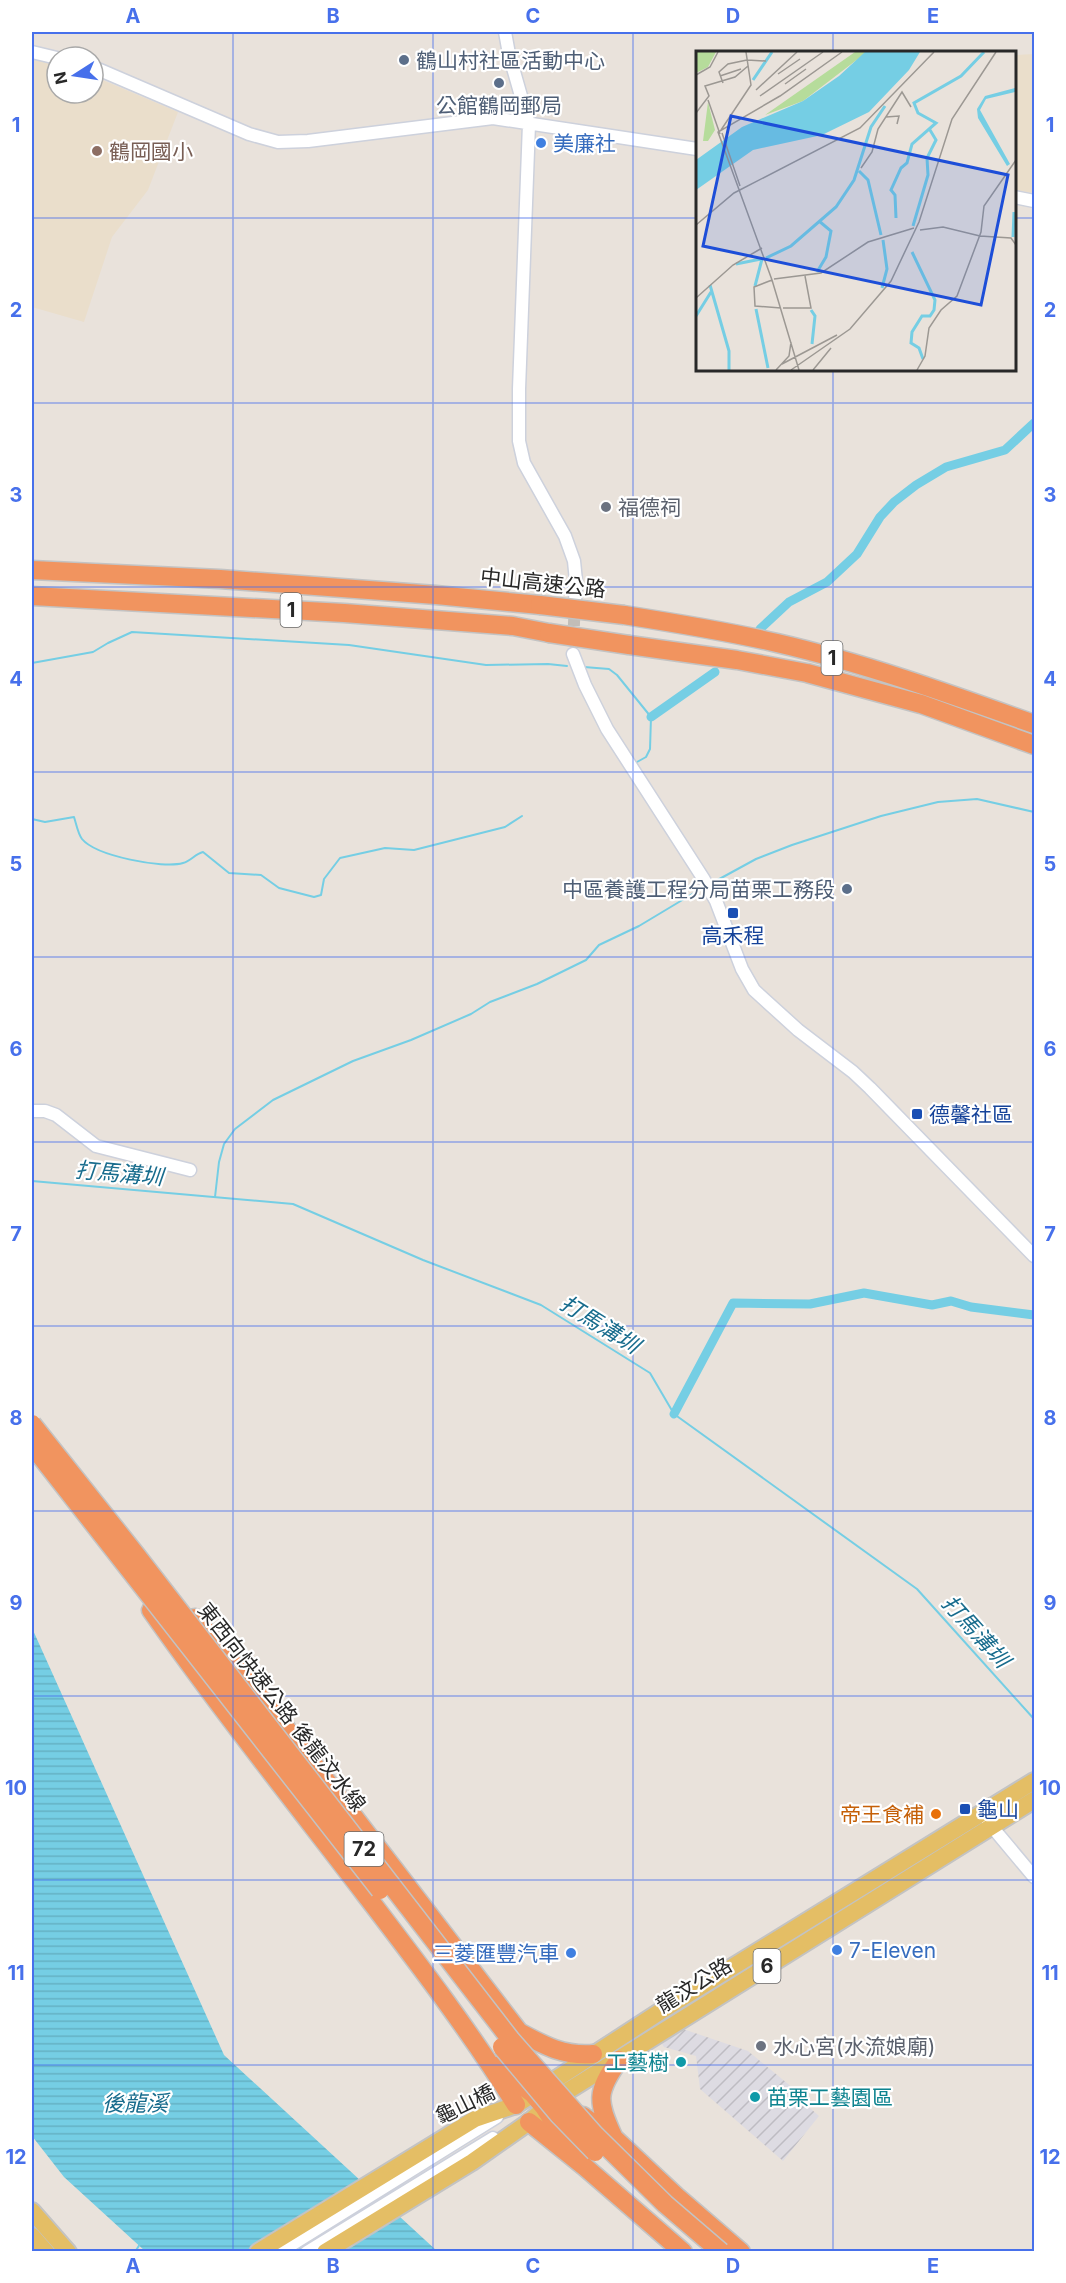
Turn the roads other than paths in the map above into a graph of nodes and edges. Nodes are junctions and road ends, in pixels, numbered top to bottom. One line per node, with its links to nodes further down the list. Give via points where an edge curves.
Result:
1 (506, 32): 3 (street)
2 (105, 72): 3 (street, via 249,134 278,142 493,118)
3 (529, 124): 4 (street); 9 (street, via 519,441 524,463 565,536 574,561)
4 (696, 149)
5 (1015, 197): 6 (street)
6 (1035, 201)
7 (32, 570): 11 (highway, 中山高速公路 / 1, bridge, via 231,579 624,615 779,643 902,678)
8 (32, 596): 12 (highway, 1, bridge, via 513,626 807,673 921,704)
9 (575, 601)
10 (573, 654): 15 (street, via 607,729 716,901 754,990 870,1088)
11 (1035, 724)
12 (1035, 746)
13 (32, 1111): 14 (street, via 56,1115 96,1146)
14 (190, 1170)
15 (1035, 1256)
16 (32, 1424): 19 (highway, 東西向快速公路 後龍汶水線 / 72, bridge)
17 (32, 1445): 18 (highway, 東西向快速公路 後龍汶水線 / 72, bridge)
18 (109, 1542): 26 (highway, via 125,1573 192,1668); 42 (highway, 東西向快速公路 後龍汶水線 / 72, bridge, via 500,2045 559,2115)
19 (137, 1556): 24 (highway, via 164,1579 278,1718); 43 (highway, 東西向快速公路 後龍汶水線 / 72, bridge, via 512,2040 594,2134)
20 (1035, 1781): 22 (main road, 6)
21 (1035, 1800): 22 (main road, 6)
22 (986, 1820): 23 (street); 25 (main road, 龍汶公路 / 6); 27 (main road, 龍汶公路 / 6)
23 (1035, 1877)
24 (519, 2032): 25 (highway, via 551,2049 574,2055); 28 (highway)
25 (593, 2054): 28 (main road, 龍汶公路 / 6)
26 (488, 2059): 28 (highway); 29 (highway)
27 (619, 2060): 28 (main road, 龍汶公路 / 6); 31 (highway, via 603,2086 602,2112)
28 (546, 2095): 29 (main road, 6); 30 (main road, 6); 31 (highway); 32 (highway, via 568,2145); 39 (street, 龜山橋)
29 (516, 2104): 37 (main road, 龜山橋 / 6, via 475,2119); 38 (street, 龜山橋)
30 (529, 2122): 32 (highway); 40 (main road, 6, via 472,2163)
31 (614, 2138): 44 (highway)
32 (585, 2167): 41 (highway)
33 (32, 2211): 36 (main road)
34 (32, 2236): 35 (main road)
35 (46, 2252)
36 (68, 2252)
37 (258, 2252)
38 (280, 2252)
39 (307, 2252)
40 (325, 2252)
41 (683, 2252)
42 (703, 2252)
43 (720, 2252)
44 (741, 2252)

